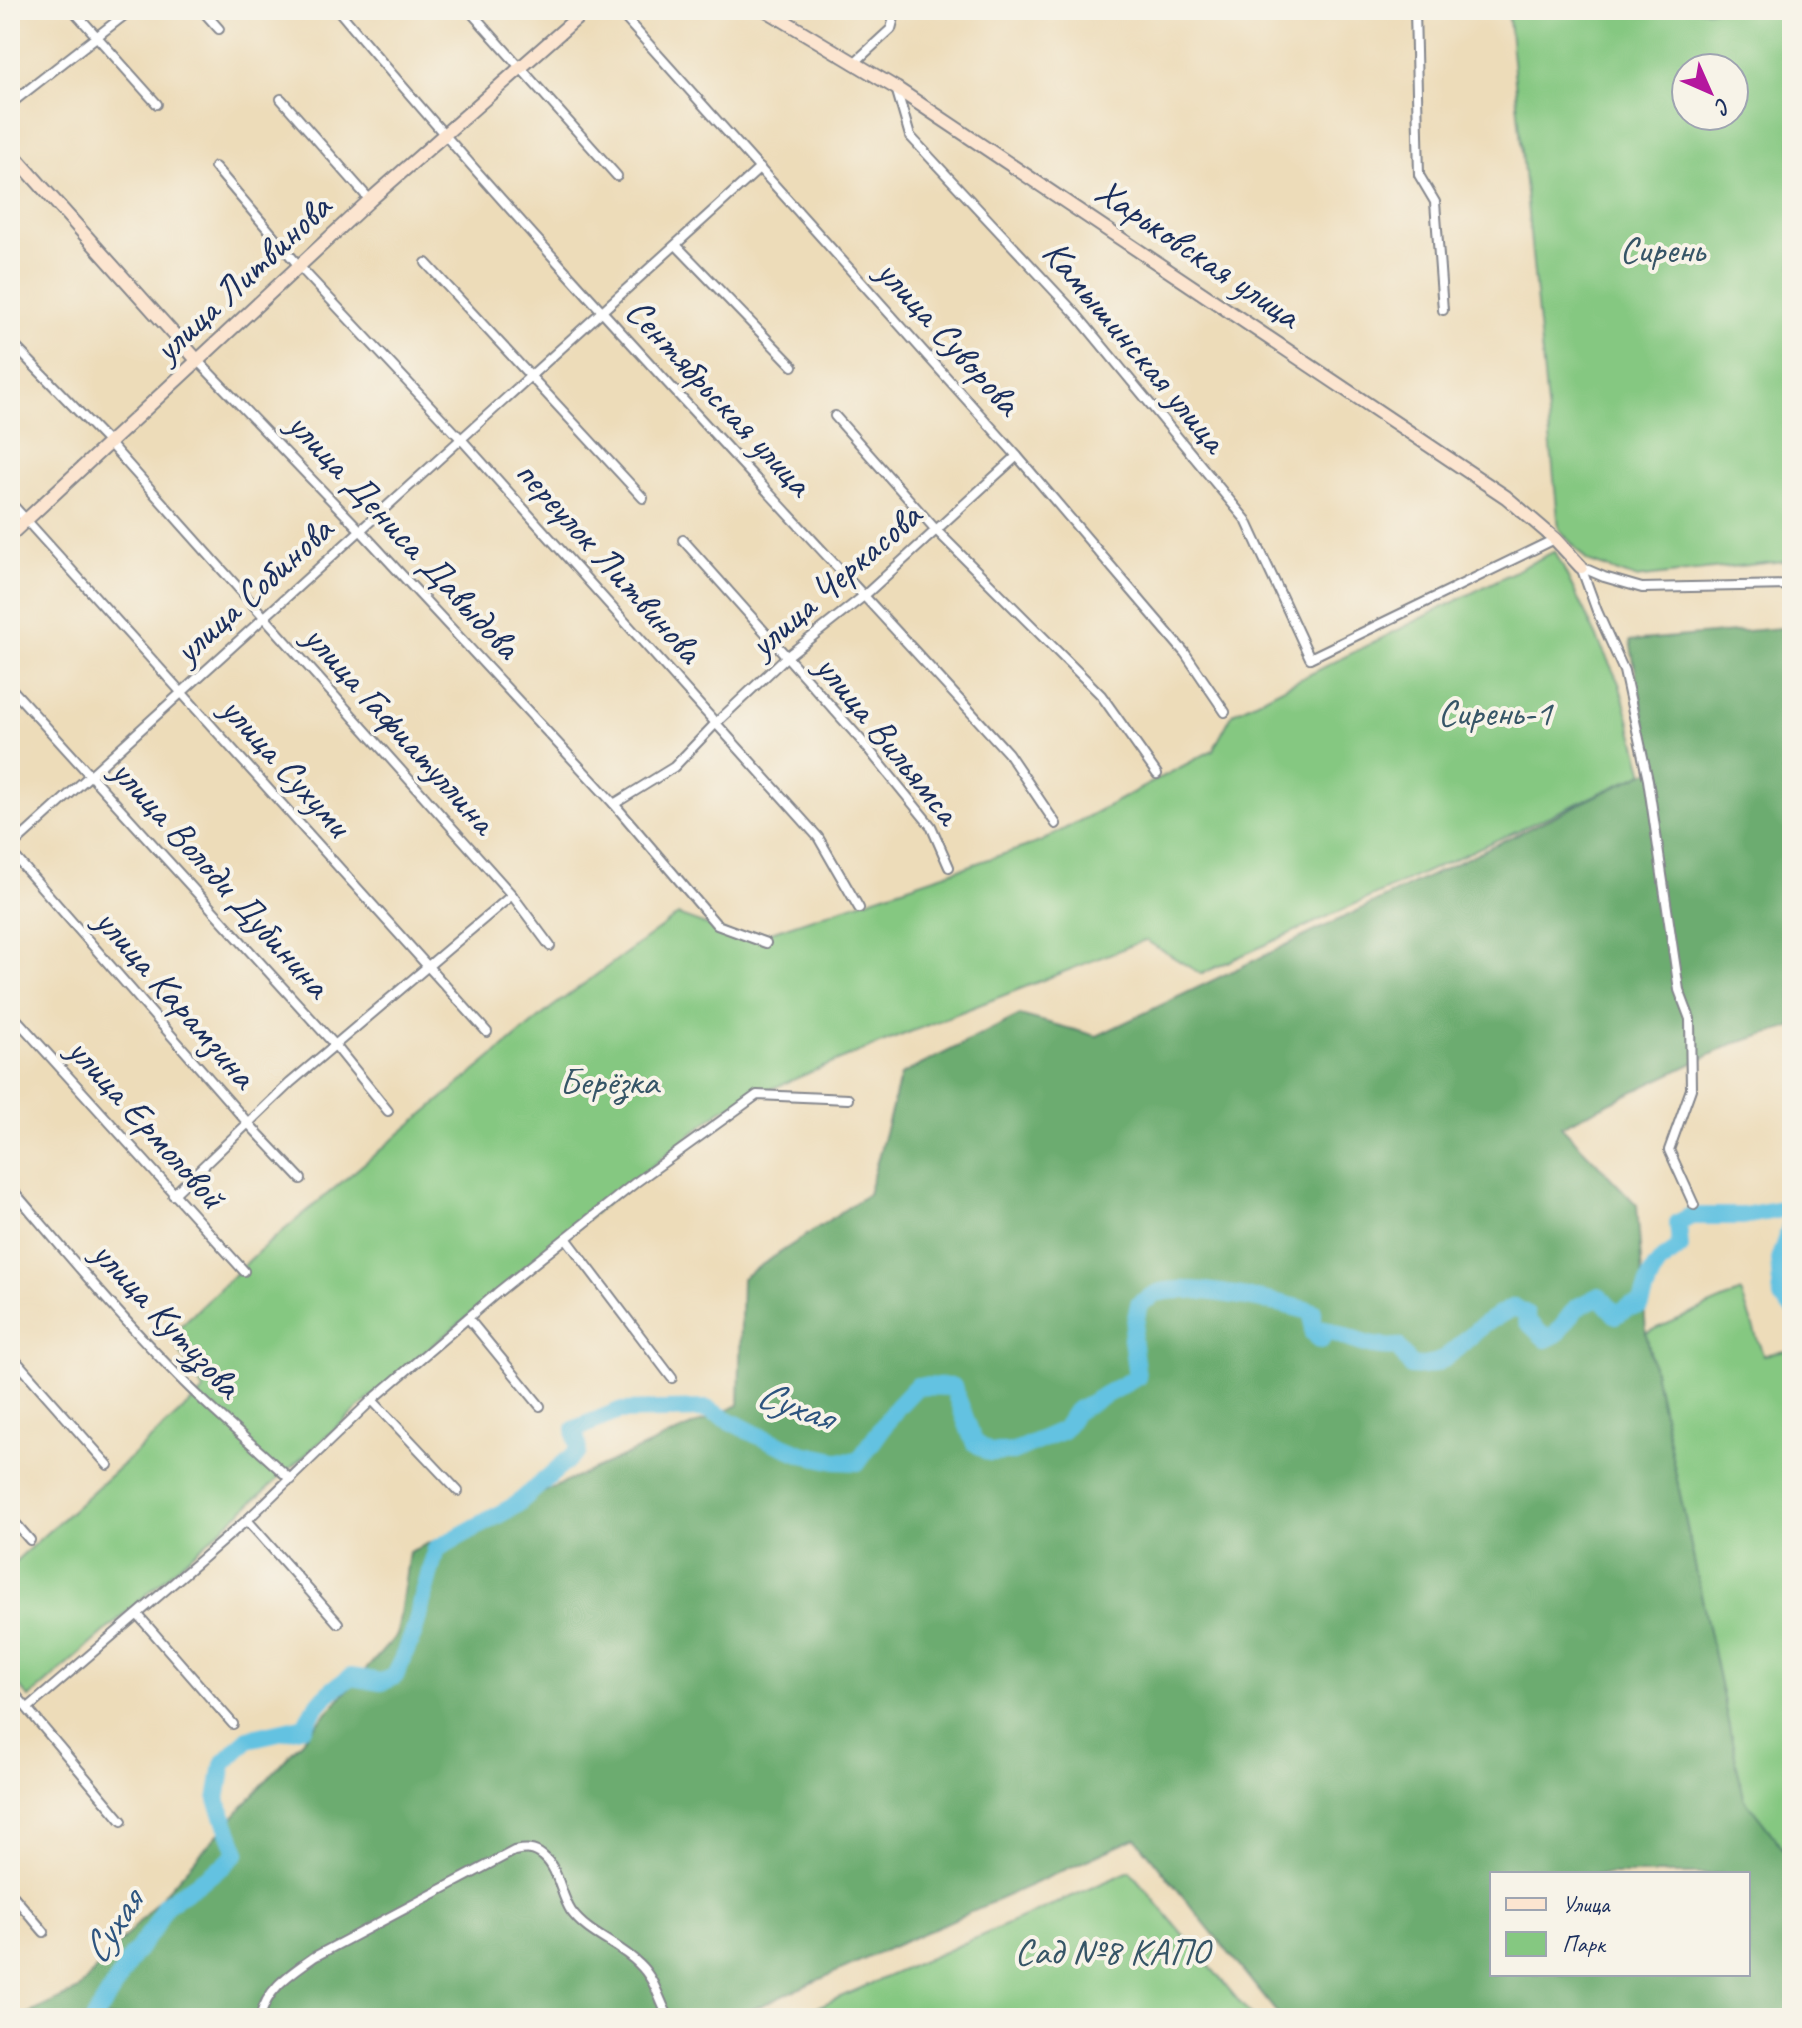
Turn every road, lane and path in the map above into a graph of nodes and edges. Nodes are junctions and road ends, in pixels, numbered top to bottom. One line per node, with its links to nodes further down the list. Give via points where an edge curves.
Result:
1 (73, 10): 12 (street)
2 (131, 10): 12 (street)
3 (202, 10): 11 (street)
4 (338, 10): 19 (street, Сентябрьская улица)
5 (469, 10): 14 (street)
6 (586, 10): 14 (street, улица Литвинова)
7 (618, 10): 22 (street, улица Суворова)
8 (766, 10): 13 (street, Харьковская улица)
9 (896, 10): 13 (street, via 891,29)
10 (1414, 10): 28 (street, via 1419,175 1435,202)
11 (219, 29)
12 (97, 37): 17 (street); 18 (street)
13 (853, 65): 15 (street, Харьковская улица)
14 (519, 69): 19 (street, улица Литвинова); 23 (street)
15 (896, 88): 44 (street, Харьковская улица, via 1513,502); 44 (street, Камышинская улица, via 910,136 1076,314 1246,520 1310,658)
16 (281, 99): 24 (street)
17 (10, 104)
18 (157, 104)
19 (444, 136): 24 (street, улица Литвинова); 29 (street, Сентябрьская улица)
20 (10, 151): 31 (street, улица Дениса Давыдова)
21 (215, 167): 27 (street, переулок Литвинова)
22 (760, 168): 25 (street, улица Собинова); 37 (street, улица Суворова)
23 (617, 176)
24 (370, 200): 27 (street, улица Литвинова)
25 (676, 245): 29 (street, улица Собинова); 32 (street)
26 (426, 263): 33 (street)
27 (299, 266): 31 (street, улица Литвинова); 35 (street, переулок Литвинова)
28 (1443, 310)
29 (601, 313): 33 (street, улица Собинова); 48 (street, Сентябрьская улица)
30 (10, 341): 36 (street, улица Гафиатуллина)
31 (197, 360): 36 (street, улица Литвинова); 42 (street, улица Дениса Давыдова)
32 (793, 366)
33 (530, 378): 35 (street, улица Собинова); 38 (street)
34 (835, 416): 41 (street)
35 (461, 439): 42 (street, улица Собинова); 54 (street, переулок Литвинова)
36 (110, 444): 40 (street, улица Литвинова); 49 (street, улица Гафиатуллина)
37 (1017, 456): 41 (street, улица Черкасова); 53 (street, улица Суворова, via 1185,653)
38 (643, 498)
39 (10, 502): 40 (street, улица Сухуми)
40 (27, 520): 43 (street, улица Литвинова); 52 (street, улица Сухуми)
41 (936, 530): 48 (street, улица Черкасова); 55 (street, via 1101,695)
42 (361, 531): 49 (street, улица Собинова); 57 (street, улица Дениса Давыдова)
43 (10, 535)
44 (1555, 539): 46 (street, Харьковская улица)
45 (683, 540): 50 (street, улица Вильямса)
46 (1581, 567): 47 (street, via 1642,588); 75 (street, via 1624,671 1648,780 1679,990 1690,1019 1691,1089 1669,1150)
47 (1792, 585)
48 (865, 595): 50 (street, улица Черкасова); 58 (street, Сентябрьская улица, via 1008,753)
49 (263, 619): 52 (street, улица Собинова); 61 (street, улица Гафиатуллина)
50 (785, 658): 54 (street, улица Черкасова); 60 (street, улица Вильямса, via 931,826)
51 (10, 687): 56 (street, улица Володи Дубинина)
52 (182, 692): 56 (street, улица Собинова); 65 (street, улица Сухуми)
53 (1225, 712)
54 (716, 723): 57 (street, улица Черкасова, via 674,767); 62 (street, переулок Литвинова, via 818,837)
55 (1157, 774)
56 (90, 776): 59 (street, улица Собинова); 68 (street, улица Володи Дубинина)
57 (614, 804): 63 (street, улица Дениса Давыдова, via 717,925)
58 (1056, 824)
59 (10, 850): 71 (street, улица Карамзина)
60 (949, 867)
61 (512, 895): 64 (street, улица Гафиатуллина); 65 (street)
62 (859, 908)
63 (766, 943)
64 (550, 946)
65 (427, 966): 67 (street, улица Сухуми); 68 (street)
66 (10, 1012): 74 (street, улица Ермоловой)
67 (487, 1032)
68 (335, 1045): 70 (street, улица Володи Дубинина); 71 (street)
69 (848, 1099): 76 (street, via 757,1095)
70 (388, 1111)
71 (247, 1122): 72 (street, улица Карамзина); 74 (street)
72 (301, 1179)
73 (10, 1187): 84 (street, улица Кутузова, via 175,1373)
74 (173, 1195): 77 (street, улица Ермоловой)
75 (1694, 1205)
76 (566, 1238): 78 (street); 80 (street)
77 (244, 1271)
78 (468, 1318): 81 (street); 82 (street)
79 (10, 1354): 83 (street)
80 (672, 1378)
81 (372, 1400): 84 (street); 85 (street)
82 (540, 1406)
83 (108, 1465)
84 (291, 1480): 87 (street)
85 (458, 1491)
86 (10, 1517): 88 (street)
87 (247, 1520): 89 (street); 90 (street)
88 (30, 1540)
89 (138, 1615): 92 (street); 93 (street)
90 (338, 1623)
91 (10, 1688): 92 (street)
92 (28, 1708): 94 (street)
93 (233, 1724)
94 (122, 1821)
95 (10, 1892): 96 (street)
96 (44, 1932)
97 (260, 2018): 98 (street, via 271,1991 314,1957 514,1851 528,1849 548,1860 570,1910 587,1929 637,1961 649,1975)
98 (669, 2018)

